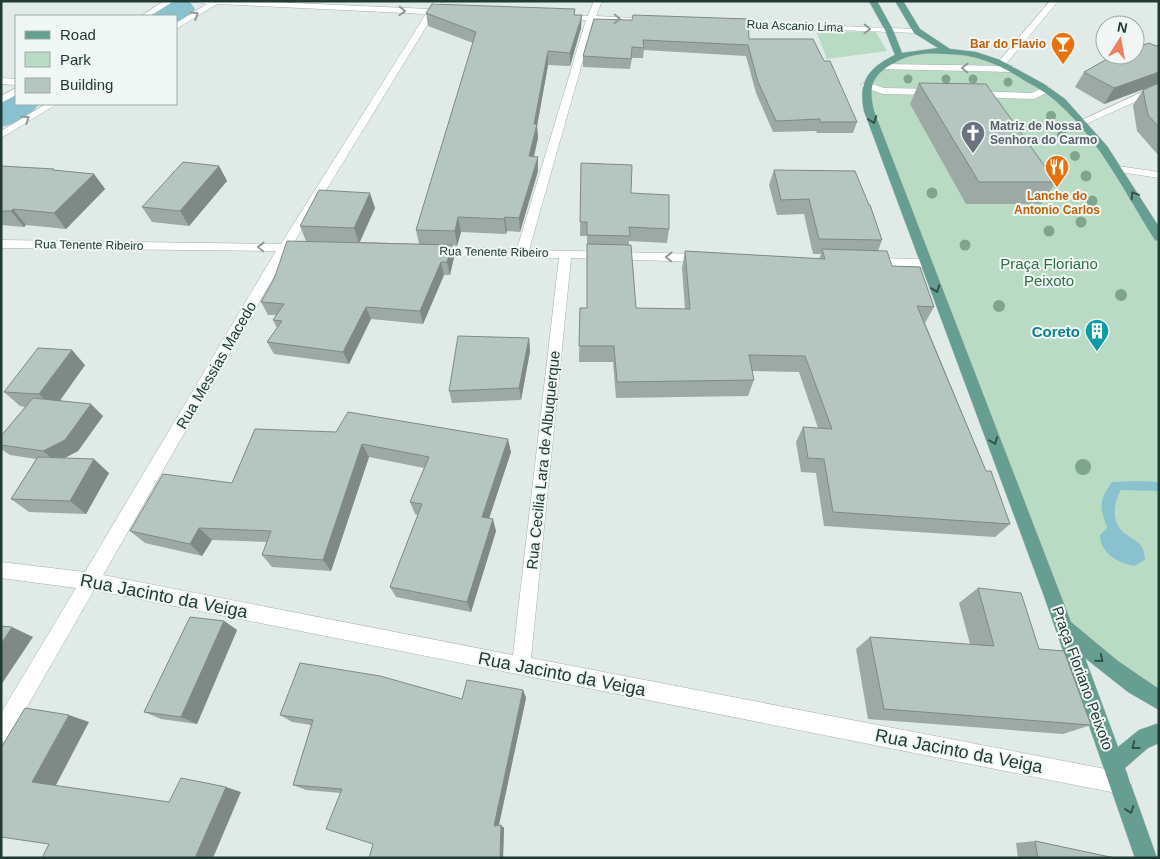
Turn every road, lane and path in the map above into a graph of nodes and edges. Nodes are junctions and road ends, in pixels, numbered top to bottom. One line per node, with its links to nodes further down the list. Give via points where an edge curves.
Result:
1 (170, 1): 10 (street)
2 (192, 1): 7 (street)
3 (598, 1): 12 (street)
4 (873, 1): 16 (main road)
5 (899, 1): 17 (main road)
6 (1054, 1): 20 (street)
7 (216, 2): 8 (street, one-way to 8); 15 (street, one-way to 7)
8 (435, 7): 9 (street); 39 (street, Rua Messias Macedo)
9 (452, 13)
10 (147, 15)
11 (551, 17): 12 (street)
12 (591, 18): 13 (street, one-way to 13); 42 (street)
13 (659, 21)
14 (718, 23): 16 (street, Rua Ascanio Lima, one-way to 16)
15 (178, 26)
16 (889, 30): 17 (street, Rua Ascanio Lima); 19 (main road)
17 (917, 31): 18 (main road)
18 (948, 51): 19 (main road); 20 (main road, via 980,55)
19 (899, 55): 21 (main road)
20 (1002, 63): 22 (main road)
21 (880, 67): 22 (street, one-way to 21); 25 (main road)
22 (1013, 69): 27 (main road)
23 (1, 81): 24 (street)
24 (15, 82)
25 (866, 85): 29 (street, via 883,91); 46 (main road, Praça Floriano Peixoto, one-way to 46, via 869,111)
26 (1159, 87): 33 (street)
27 (1047, 90): 30 (street, via 1034,96); 33 (main road)
28 (15, 92): 31 (street)
29 (940, 93)
30 (968, 94)
31 (1, 100)
32 (50, 105): 34 (street, one-way to 32)
33 (1083, 122): 35 (main road)
34 (1, 135)
35 (1118, 169): 36 (street); 37 (main road, one-way to 35)
36 (1159, 176)
37 (1159, 237)
38 (1, 244): 39 (street, Rua Tenente Ribeiro, one-way to 38)
39 (285, 247): 40 (street, Rua Tenente Ribeiro); 48 (street, Rua Messias Macedo)
40 (315, 248)
41 (424, 251): 42 (street, Rua Tenente Ribeiro)
42 (522, 253): 43 (street, Rua Tenente Ribeiro)
43 (565, 254): 44 (street, Rua Tenente Ribeiro, one-way to 43); 50 (street, Rua Cecilia Lara de Albuquerque)
44 (712, 258)
45 (859, 262): 46 (street)
46 (927, 263): 49 (main road, Praça Floriano Peixoto, one-way to 49)
47 (1, 570): 48 (street, Rua Jacinto da Veiga)
48 (90, 581): 50 (street, Rua Jacinto da Veiga); 52 (street, Rua Messias Macedo)
49 (1065, 625): 51 (main road, one-way to 51, via 1115,671); 54 (main road, Praça Floriano Peixoto)
50 (521, 665): 54 (street, Rua Jacinto da Veiga)
51 (1159, 700)
52 (1, 733)
53 (1159, 733): 54 (main road, one-way to 54, via 1138,743)
54 (1118, 773): 55 (main road, Praça Floriano Peixoto, one-way to 55)
55 (1146, 858)

